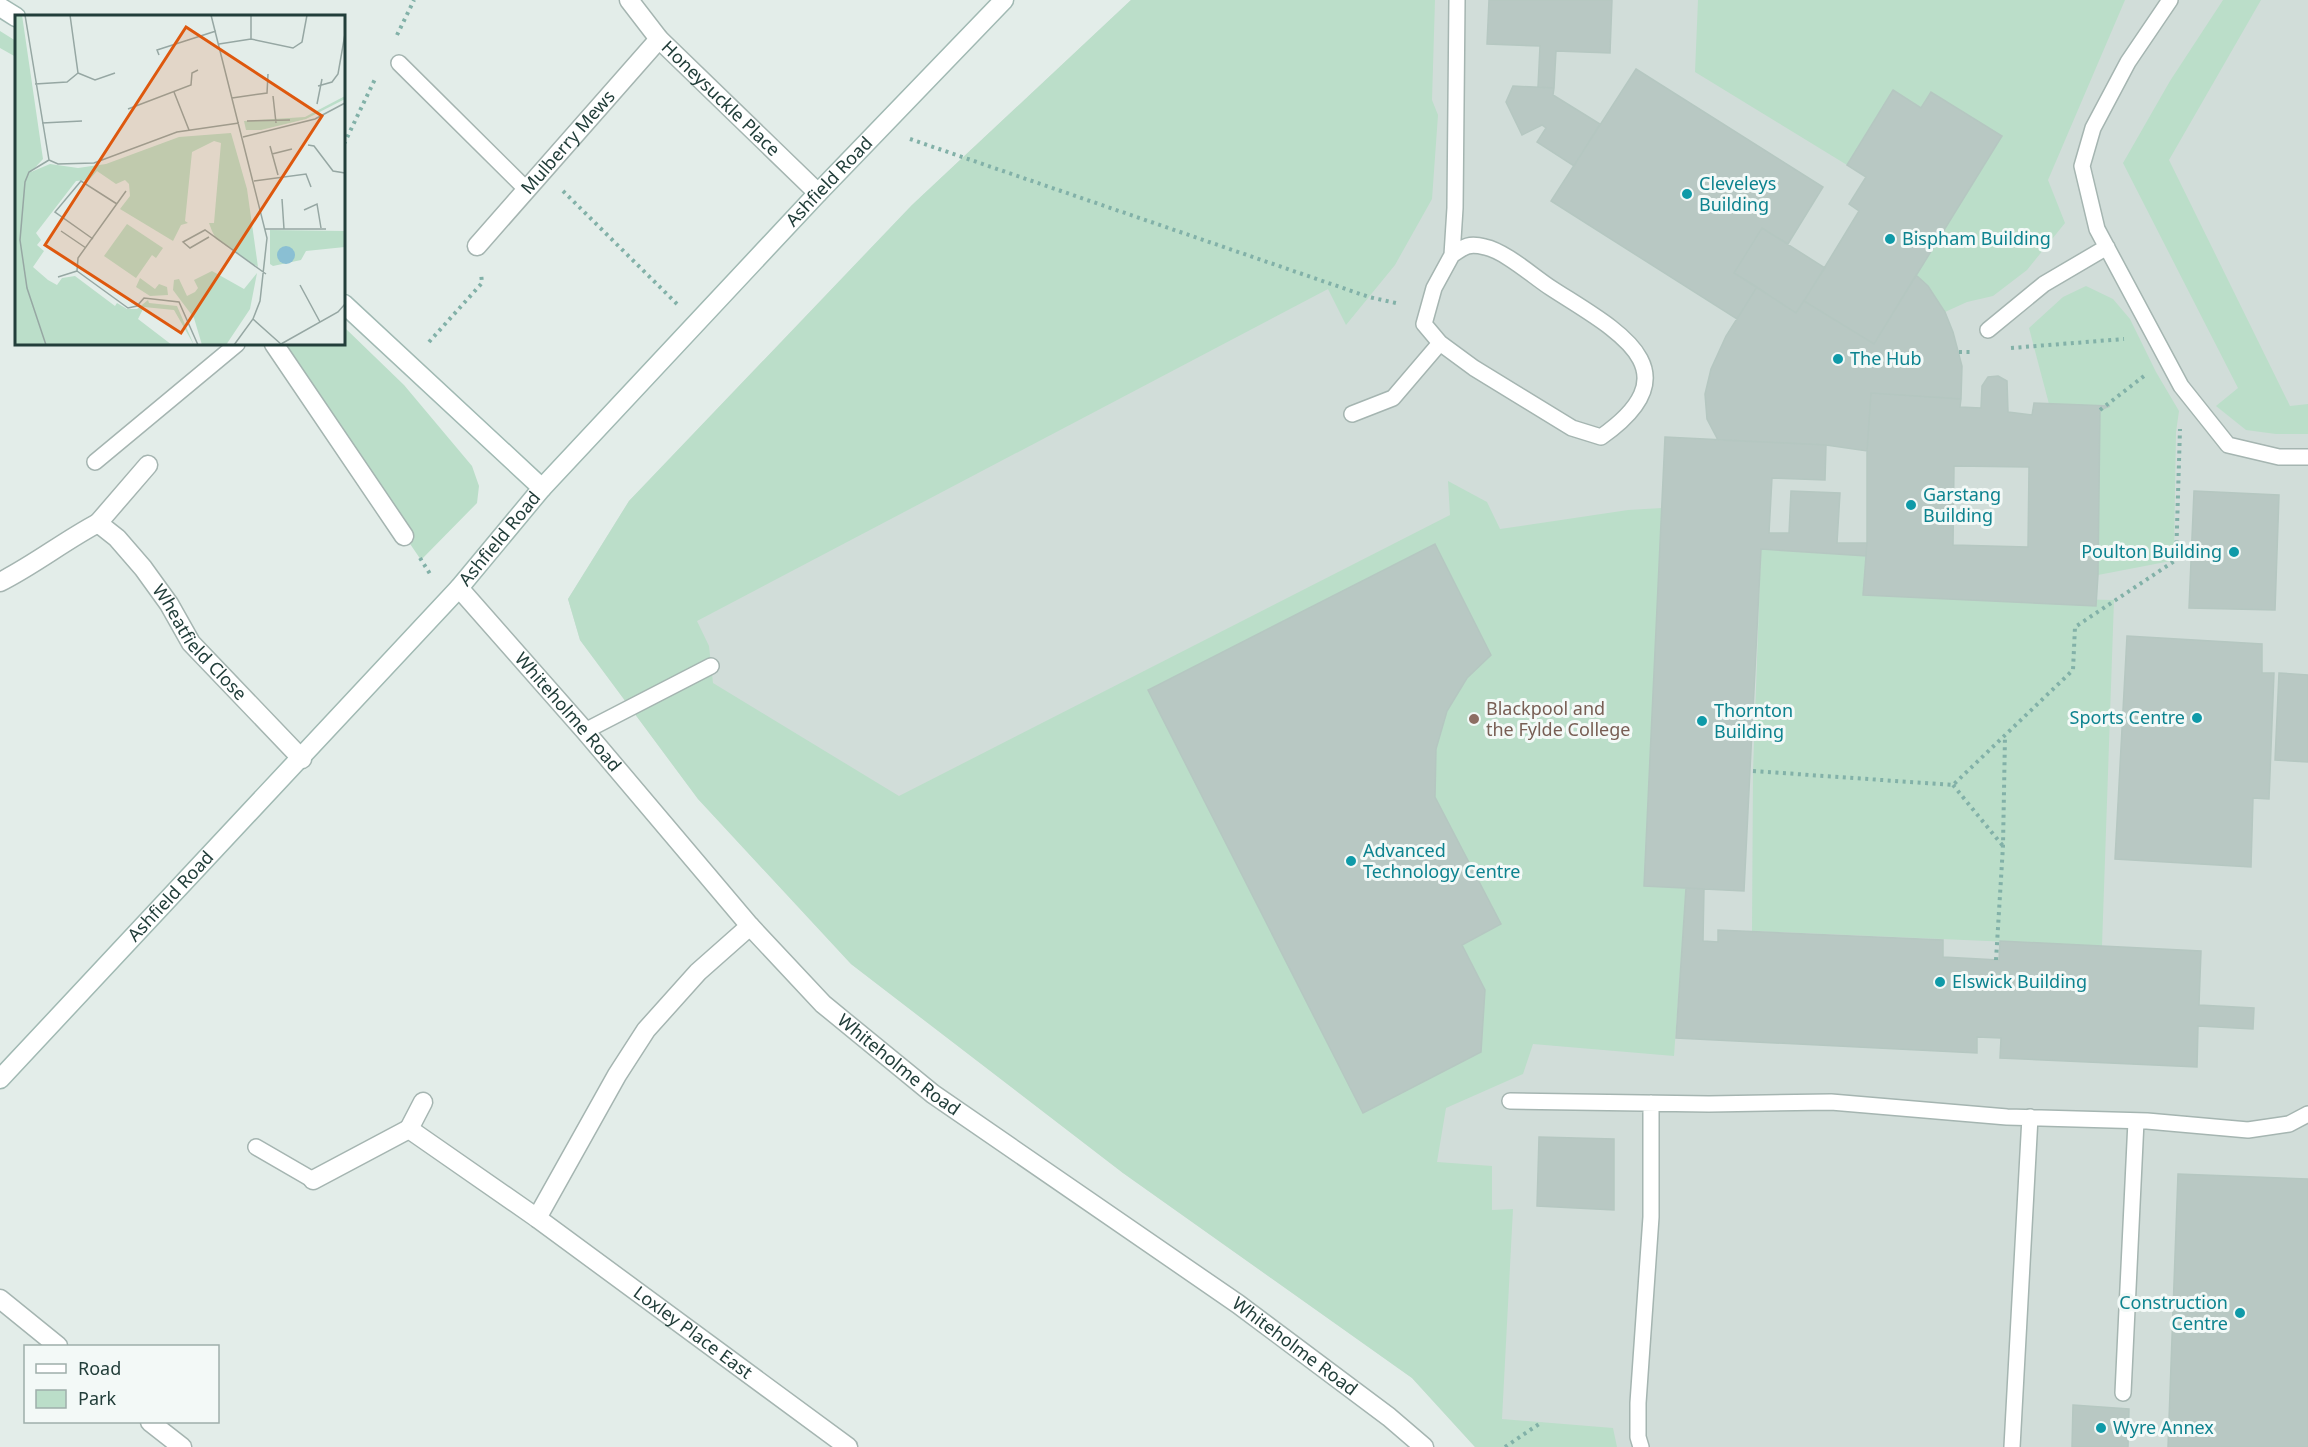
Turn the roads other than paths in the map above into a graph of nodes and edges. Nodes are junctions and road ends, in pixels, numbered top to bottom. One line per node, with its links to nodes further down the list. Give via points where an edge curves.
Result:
1 (629, 0): 7 (street, Honeysuckle Place)
2 (1004, 0): 10 (street, Ashfield Road)
3 (1457, 0): 13 (lane)
4 (2170, 0): 12 (lane, via 2127,62 2093,128 2082,166 2097,229)
5 (0, 7): 6 (street)
6 (15, 16)
7 (659, 39): 9 (street, Mulberry Mews); 10 (street, Honeysuckle Place)
8 (399, 63): 9 (lane)
9 (527, 190): 11 (street, Mulberry Mews)
10 (819, 193): 23 (street, Ashfield Road)
11 (477, 246)
12 (2107, 247): 15 (lane, via 2044,284); 20 (lane, via 2181,386 2228,445 2279,457)
13 (1452, 255): 16 (lane, via 1434,288 1424,324); 16 (lane, via 1467,245 1488,247 1515,262 1631,345 1647,379 1636,404 1619,424 1600,437 1572,428)
14 (345, 305): 23 (street)
15 (1988, 330)
16 (1440, 343): 19 (lane, via 1393,398)
17 (236, 345): 21 (lane)
18 (275, 345): 25 (street)
19 (1352, 414)
20 (2308, 458)
21 (95, 462)
22 (148, 465): 24 (street)
23 (542, 488): 27 (street, Ashfield Road)
24 (98, 523): 26 (street); 30 (street, Wheatfield Close, via 143,568 191,643)
25 (405, 536)
26 (0, 582)
27 (453, 595): 29 (street, Whiteholme Road); 30 (street, Ashfield Road)
28 (711, 666): 29 (lane)
29 (585, 731): 31 (street, Whiteholme Road)
30 (302, 759): 32 (street, Ashfield Road)
31 (750, 926): 42 (street, via 698,972 646,1030 617,1074); 49 (street, Whiteholme Road, via 823,1004 933,1094 1238,1304 1389,1416)
32 (0, 1079)
33 (1510, 1101): 35 (lane)
34 (423, 1102): 39 (street)
35 (1651, 1103): 37 (lane, via 1831,1102); 50 (lane, via 1651,1217 1638,1403)
36 (2308, 1114): 38 (lane, via 2289,1124 2248,1130)
37 (2030, 1117): 38 (lane); 51 (lane)
38 (2136, 1121): 45 (lane)
39 (409, 1129): 41 (street); 42 (street, Loxley Place East)
40 (256, 1147): 41 (lane)
41 (313, 1180)
42 (537, 1218): 48 (street, Loxley Place East)
43 (0, 1299): 44 (street)
44 (56, 1345)
45 (2123, 1393)
46 (151, 1423): 47 (street)
47 (182, 1447)
48 (848, 1447)
49 (1424, 1447)
50 (1641, 1447)
51 (2012, 1447)

